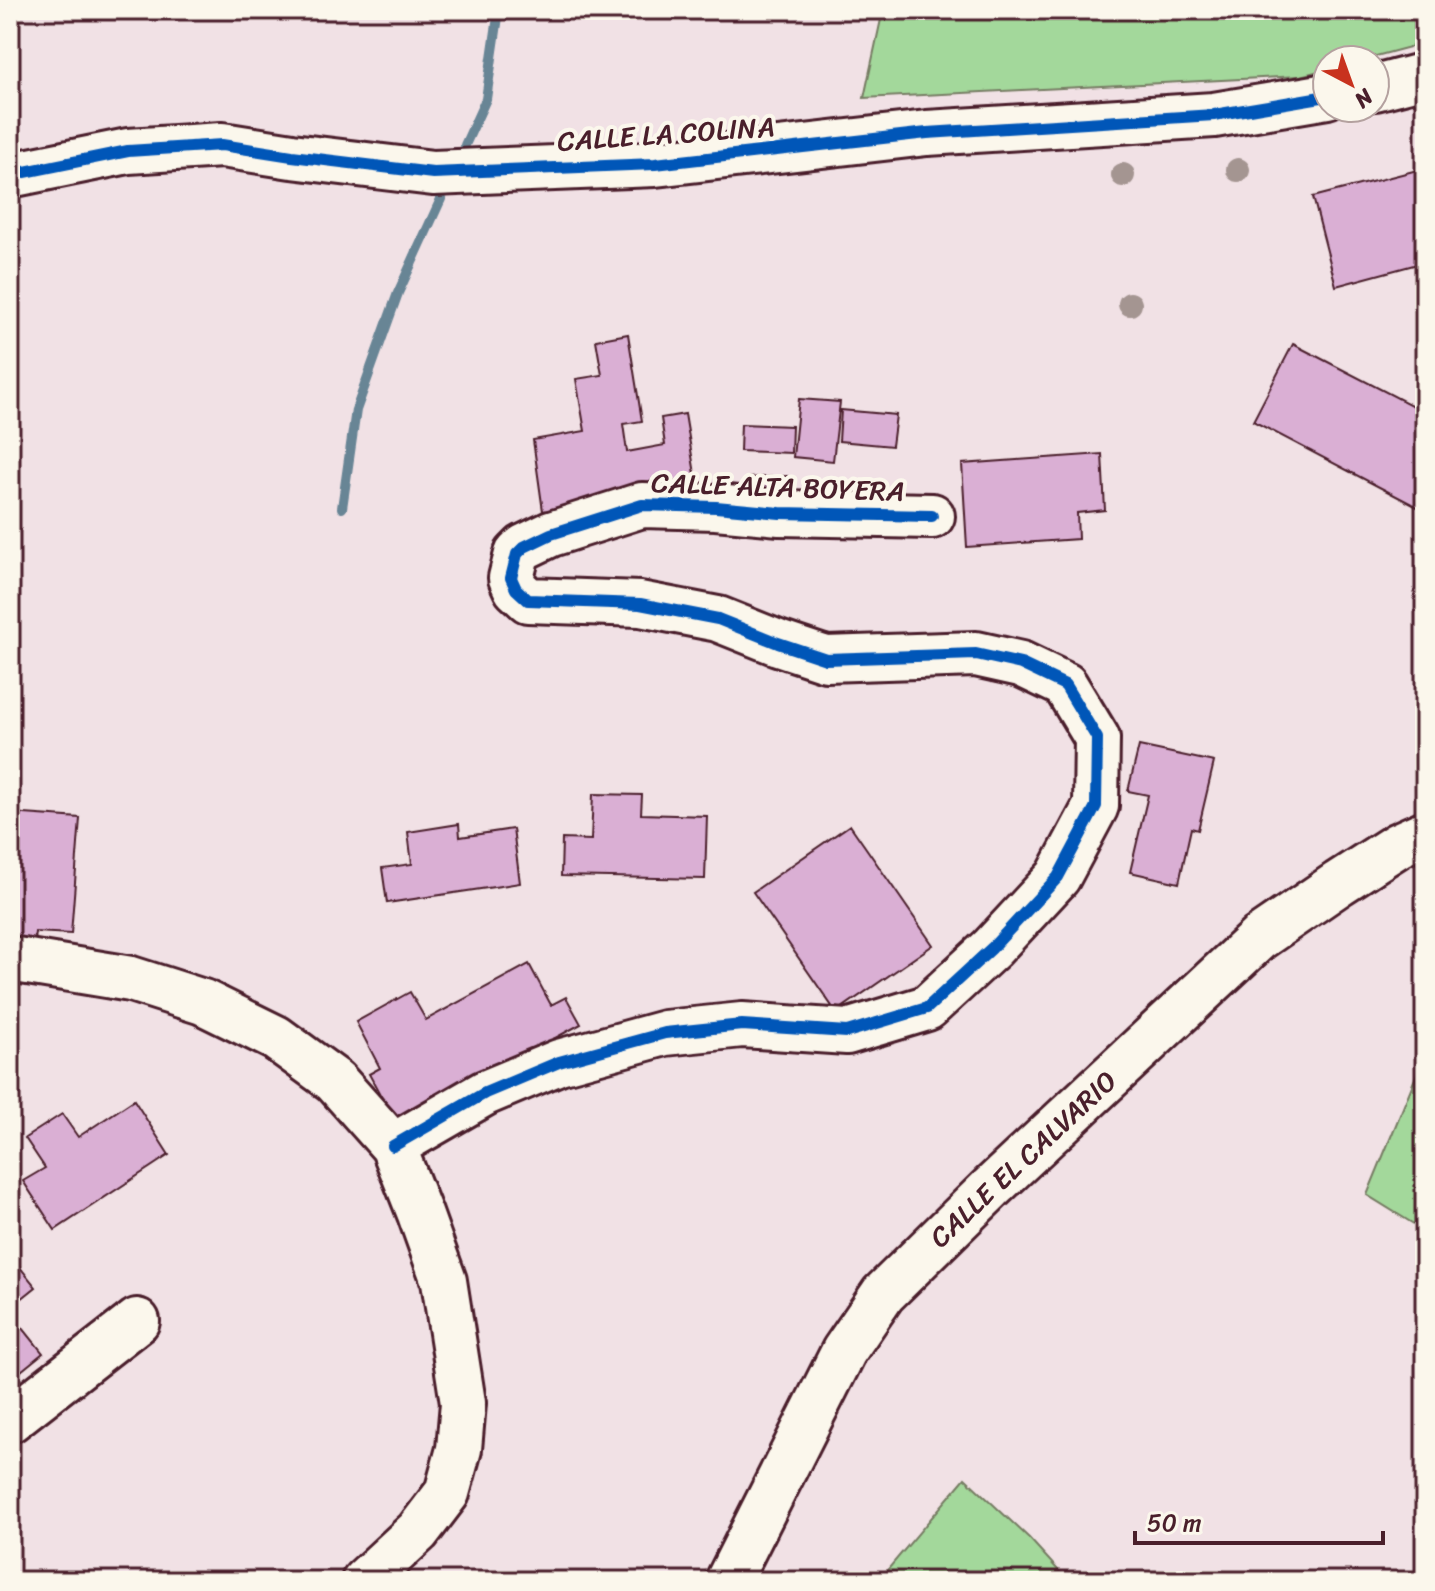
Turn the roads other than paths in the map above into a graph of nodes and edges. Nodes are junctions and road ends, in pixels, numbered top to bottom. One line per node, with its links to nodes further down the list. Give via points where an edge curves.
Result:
1 (1425, 75): 2 (street)
2 (1391, 84)
3 (1311, 99): 4 (street, CALLE LA COLINA, via 1214,115 927,133 655,164 433,173 222,145 128,151)
4 (10, 175)
5 (932, 516): 8 (street, CALLE ALTA BOYERA, via 642,505 524,547 511,578 528,600 640,604 718,619 826,659 976,654 1021,664 1065,685 1097,738 1096,806 1058,877 927,1008 847,1032 742,1025 665,1033 559,1062 485,1093)
6 (1425, 833): 12 (street, CALLE EL CALVARIO, via 1386,852 1259,938 883,1294 844,1351)
7 (10, 959): 8 (street, via 131,979 203,1002 276,1038 335,1081)
8 (393, 1146): 11 (street, via 444,1281 463,1403 459,1449 447,1493 418,1531)
9 (137, 1321): 10 (street)
10 (10, 1420)
11 (364, 1581)
12 (728, 1581)

